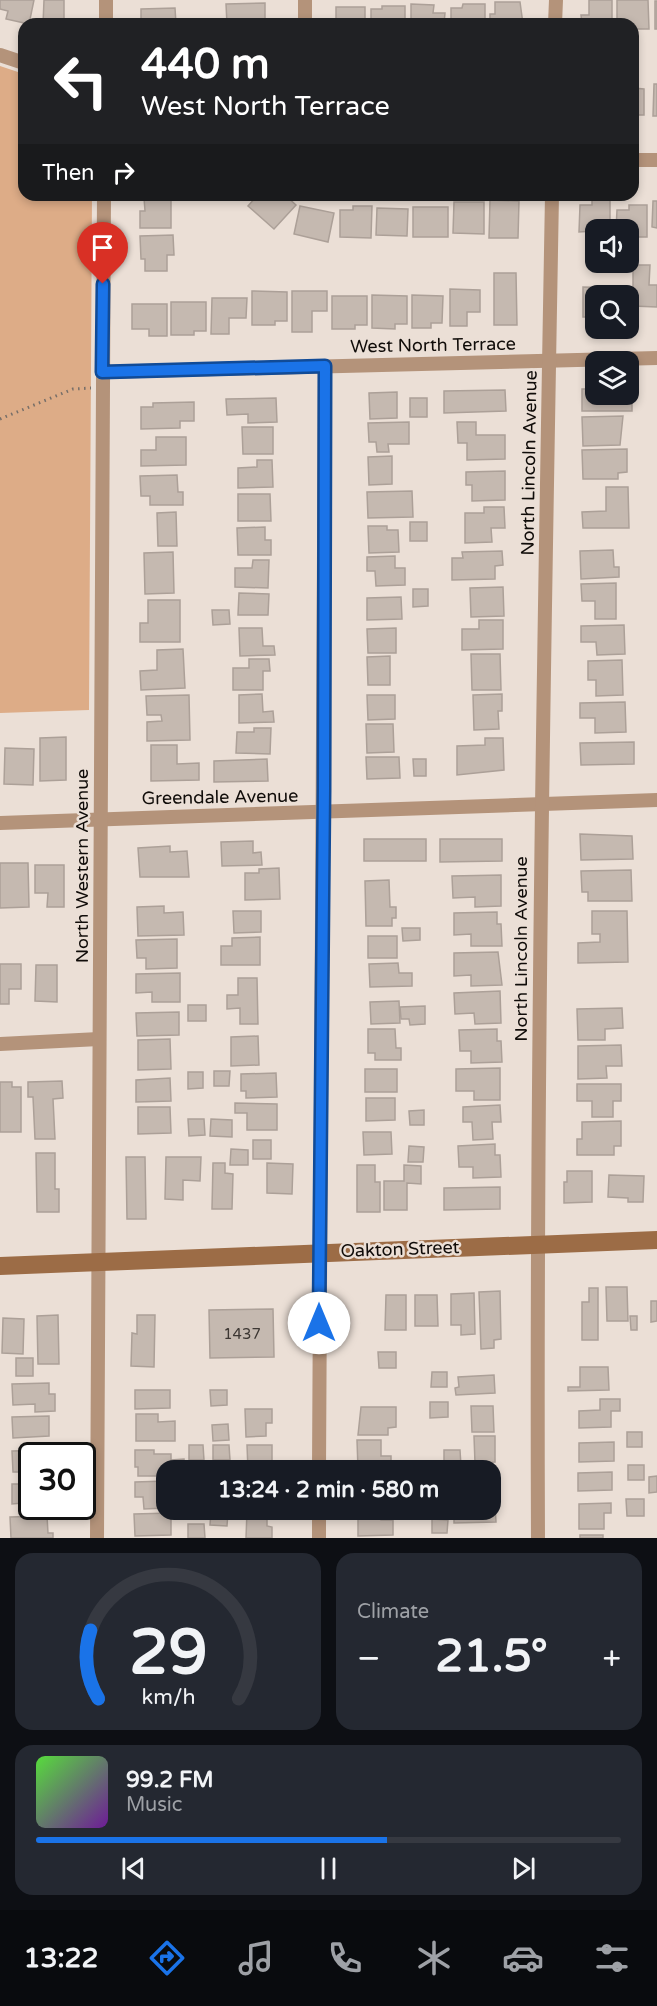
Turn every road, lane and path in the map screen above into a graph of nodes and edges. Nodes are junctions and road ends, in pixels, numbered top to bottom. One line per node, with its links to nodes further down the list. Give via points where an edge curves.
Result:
1 (106, 0): 4 (street)
2 (305, 0): 5 (street)
3 (556, 0): 6 (street)
4 (106, 18)
5 (305, 18)
6 (555, 18)
7 (0, 55): 8 (street)
8 (18, 61)
9 (639, 160): 10 (street)
10 (657, 160)
11 (104, 201): 16 (street, North Western Avenue)
12 (552, 201): 14 (street, North Lincoln Avenue)
13 (657, 358): 14 (street, West North Terrace)
14 (549, 361): 15 (street, West North Terrace); 20 (street, North Lincoln Avenue)
15 (325, 366): 16 (street, West North Terrace); 21 (street)
16 (102, 372): 17 (street, North Western Avenue)
17 (102, 387): 18 (path, via 73,389); 22 (street, North Western Avenue)
18 (0, 419)
19 (657, 801): 20 (street, Greendale Avenue)
20 (540, 804): 21 (street, Greendale Avenue); 27 (street, North Lincoln Avenue)
21 (324, 813): 22 (street, Greendale Avenue); 28 (street)
22 (101, 818): 23 (street, Greendale Avenue); 24 (street, North Western Avenue)
23 (0, 824)
24 (99, 1040): 25 (street); 29 (street, North Western Avenue)
25 (0, 1044)
26 (657, 1240): 27 (main road, Oakton Street)
27 (537, 1244): 28 (main road, Oakton Street); 35 (street, North Lincoln Avenue)
28 (318, 1252): 29 (main road, Oakton Street); 31 (street)
29 (98, 1261): 30 (main road, Oakton Street); 33 (street, North Western Avenue)
30 (0, 1266)
31 (319, 1460)
32 (319, 1520): 34 (street)
33 (98, 1538)
34 (319, 1538)
35 (538, 1538)

